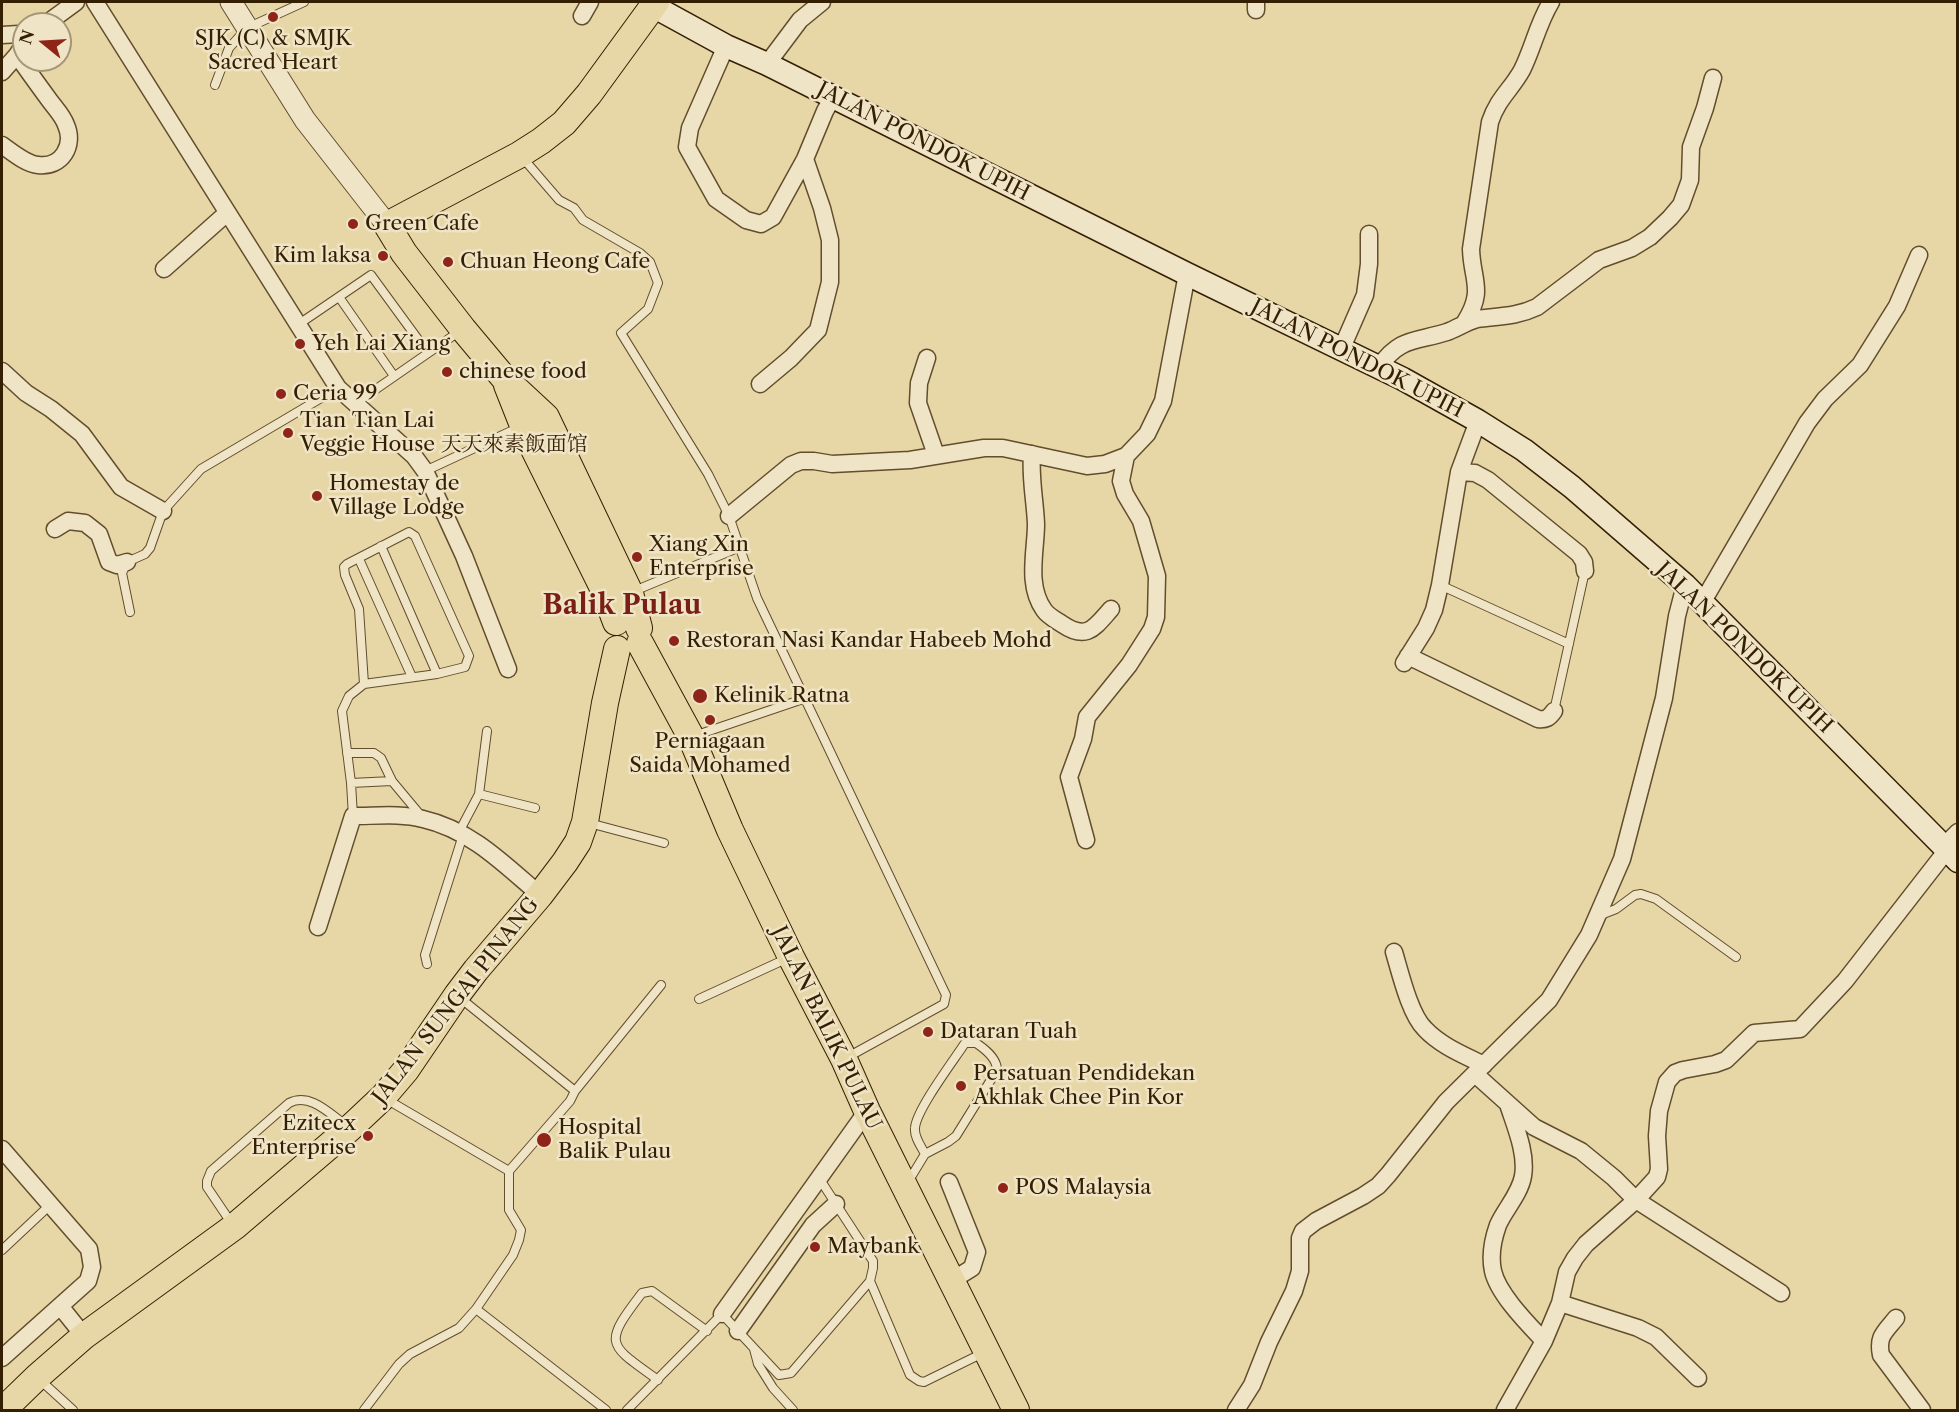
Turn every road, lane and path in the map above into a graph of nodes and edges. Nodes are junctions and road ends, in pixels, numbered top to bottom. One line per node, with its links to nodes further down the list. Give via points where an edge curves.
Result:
1 (76, 2): 8 (street)
2 (95, 2): 21 (street)
3 (231, 2): 9 (street)
4 (304, 2): 9 (lane)
5 (822, 2): 12 (street, via 800,20)
6 (1551, 2): 28 (street, via 1541,18 1523,69 1500,99 1490,122 1471,249 1477,292)
7 (651, 3): 10 (main road, JALAN PONDOK UPIH); 19 (main road, via 589,94 564,123)
8 (62, 12)
9 (247, 28): 16 (lane, via 229,48); 22 (street, via 305,120)
10 (726, 46): 12 (main road, JALAN PONDOK UPIH); 20 (street, via 690,128 687,147 716,199 746,220 761,224 773,217)
11 (12, 60): 13 (street)
12 (767, 64): 17 (main road, JALAN PONDOK UPIH)
13 (2, 72)
14 (34, 72): 18 (street, via 65,122 70,135 68,149 49,165 31,164)
15 (1713, 78): 28 (street, via 1691,147 1690,180 1681,205 1670,218 1650,237 1599,260 1526,313)
16 (215, 85)
17 (833, 97): 20 (street); 26 (main road, JALAN PONDOK UPIH)
18 (2, 145)
19 (519, 155): 22 (main road); 49 (lane, via 559,200 574,208 583,220 650,262 658,283 655,292 648,309 621,333 708,474)
20 (805, 159): 38 (street, via 830,240 830,282 818,330)
21 (227, 213): 25 (street); 29 (street)
22 (387, 225): 30 (main road, JALAN BALIK PULAU, via 404,254)
23 (1369, 234): 31 (street, via 1365,295)
24 (1919, 255): 59 (street, via 1885,326 1860,365 1807,423)
25 (164, 269)
26 (1187, 274): 31 (main road, JALAN PONDOK UPIH); 45 (street, via 1163,401 1147,434)
27 (339, 297): 29 (lane); 32 (lane, via 371,275); 36 (lane)
28 (1465, 322): 34 (street, via 1450,331 1400,345)
29 (299, 324): 39 (street)
30 (463, 329): 32 (lane); 37 (main road, JALAN BALIK PULAU)
31 (1341, 350): 34 (main road, JALAN PONDOK UPIH)
32 (428, 353): 36 (lane)
33 (927, 358): 44 (street, via 918,403)
34 (1378, 367): 41 (main road, JALAN PONDOK UPIH)
35 (2, 371): 48 (street, via 82,434 121,487)
36 (394, 376): 40 (lane)
37 (504, 378): 42 (main road, JALAN BALIK PULAU); 58 (main road, JALAN BALIK PULAU, via 546,417)
38 (760, 384)
39 (338, 388): 40 (street); 48 (lane, via 201,469)
40 (356, 403): 46 (street)
41 (1478, 421): 47 (street); 57 (main road, JALAN PONDOK UPIH, via 1524,450 1572,488)
42 (523, 425): 46 (lane); 62 (main road, JALAN BALIK PULAU)
43 (1032, 454): 44 (street, via 984,448); 45 (street, via 1087,466); 60 (street, via 1030,472 1036,525 1032,560 1036,595 1044,612 1072,631 1082,633 1092,629)
44 (936, 455): 49 (street, via 832,464 801,461)
45 (1126, 456): 81 (street, via 1121,481 1141,521 1156,576 1156,617 1129,666 1087,717 1069,777)
46 (425, 471): 64 (street, via 464,556)
47 (1459, 472): 55 (street, via 1475,473 1488,480 1579,554); 56 (street)
48 (163, 511): 54 (lane, via 150,548)
49 (729, 516): 52 (lane)
50 (55, 529): 54 (street, via 68,521 85,523 99,534 109,562)
51 (381, 546): 53 (lane); 65 (lane); 65 (lane, via 406,532 415,536 469,656 465,667)
52 (740, 547): 58 (lane); 68 (lane, via 757,598)
53 (359, 559): 66 (lane); 67 (lane, via 347,564 344,571 359,609)
54 (127, 562): 61 (lane, via 122,573)
55 (1585, 571): 63 (lane)
56 (1440, 585): 63 (lane); 69 (street, via 1426,628 1406,660 1538,719 1544,720)
57 (1685, 585): 59 (main road, JALAN PONDOK UPIH); 85 (street, via 1664,698 1622,859)
58 (630, 593): 62 (main road, JALAN BALIK PULAU)
59 (1702, 603): 83 (main road, JALAN PONDOK UPIH)
60 (1111, 609)
61 (130, 612)
62 (628, 635): 71 (main road, JALAN BALIK PULAU); 79 (main road, JALAN SUNGAI PINANG, via 605,703)
63 (1569, 644): 69 (lane)
64 (508, 669)
65 (437, 674): 66 (lane)
66 (412, 677): 67 (lane)
67 (364, 684): 72 (lane, via 349,696 342,711)
68 (806, 698): 71 (lane); 94 (lane, via 946,995 944,1004)
69 (1554, 711)
70 (487, 731): 75 (lane)
71 (691, 737): 88 (main road, JALAN BALIK PULAU)
72 (347, 753): 73 (lane, via 378,755); 74 (lane)
73 (392, 781): 74 (lane); 78 (lane)
74 (351, 783): 77 (lane)
75 (479, 795): 76 (lane); 80 (lane)
76 (535, 808)
77 (353, 816): 78 (street); 86 (street)
78 (423, 819): 80 (street)
79 (585, 822): 82 (lane); 84 (main road, JALAN SUNGAI PINANG, via 578,842)
80 (461, 833): 84 (street, via 480,843); 90 (lane, via 425,955)
81 (1086, 840)
82 (664, 843)
83 (1951, 847): 107 (street, via 1845,981 1800,1029 1754,1033 1726,1060 1675,1073 1667,1082 1659,1111 1657,1177)
84 (540, 895): 92 (main road, JALAN SUNGAI PINANG)
85 (1598, 916): 89 (lane, via 1635,895 1649,896); 95 (street, via 1549,1000)
86 (318, 927)
87 (1394, 951): 95 (street, via 1423,1028)
88 (791, 957): 93 (lane); 94 (main road, JALAN BALIK PULAU)
89 (1736, 957)
90 (427, 964)
91 (661, 985): 96 (lane)
92 (457, 995): 96 (lane); 97 (main road, JALAN SUNGAI PINANG)
93 (699, 999)
94 (844, 1059): 99 (main road, JALAN BALIK PULAU)
95 (1479, 1070): 98 (street); 137 (street, via 1446,1102 1378,1186 1303,1231 1294,1291 1252,1385)
96 (575, 1091): 103 (lane)
97 (383, 1097): 100 (main road, JALAN SUNGAI PINANG); 103 (lane)
98 (1508, 1104): 107 (street, via 1534,1127 1581,1151); 123 (street, via 1522,1155 1523,1178 1498,1225 1493,1271 1512,1305)
99 (867, 1111): 104 (street); 106 (main road, JALAN BALIK PULAU)
100 (350, 1128): 110 (main road, JALAN SUNGAI PINANG); 110 (lane, via 310,1100 295,1100 280,1111 211,1171 207,1181 210,1193)
101 (2, 1149): 109 (street)
102 (925, 1154): 102 (lane, via 915,1130 916,1121 965,1043 976,1043 996,1062 997,1070 956,1136); 106 (lane)
103 (509, 1171): 117 (lane, via 509,1210 520,1230 519,1240)
104 (819, 1178): 108 (lane); 118 (street)
105 (949, 1182): 113 (street, via 977,1252 972,1268)
106 (905, 1187): 113 (main road, JALAN BALIK PULAU)
107 (1636, 1200): 114 (street); 115 (street, via 1575,1258)
108 (836, 1204): 112 (lane, via 873,1262); 121 (street, via 813,1225)
109 (50, 1205): 111 (lane); 116 (street, via 89,1249 92,1258 88,1281)
110 (234, 1227): 122 (main road, JALAN SUNGAI PINANG)
111 (2, 1250)
112 (870, 1281): 124 (lane, via 791,1373 779,1375); 125 (lane, via 910,1375 918,1381 924,1382)
113 (951, 1281): 125 (main road, JALAN BALIK PULAU)
114 (1780, 1293)
115 (1560, 1303): 123 (street); 128 (street, via 1656,1337)
116 (60, 1306): 122 (street); 126 (street)
117 (476, 1309): 132 (lane, via 451,1334 410,1354); 133 (lane)
118 (722, 1314): 120 (lane); 121 (lane)
119 (1896, 1318): 139 (street, via 1880,1337 1881,1355)
120 (707, 1330): 129 (lane); 129 (lane, via 652,1291 642,1293 621,1320 616,1345)
121 (738, 1331): 124 (lane)
122 (84, 1336): 127 (main road, JALAN SUNGAI PINANG)
123 (1544, 1341): 138 (street)
124 (754, 1348): 135 (lane, via 758,1365)
125 (986, 1351): 136 (main road, JALAN BALIK PULAU)
126 (2, 1358)
127 (37, 1377): 130 (main road, JALAN SUNGAI PINANG); 131 (lane)
128 (1698, 1378)
129 (658, 1380): 134 (lane)
130 (4, 1410)
131 (73, 1410)
132 (364, 1410)
133 (606, 1410)
134 (627, 1410)
135 (793, 1410)
136 (1017, 1410)
137 (1236, 1410)
138 (1505, 1410)
139 (1922, 1410)

